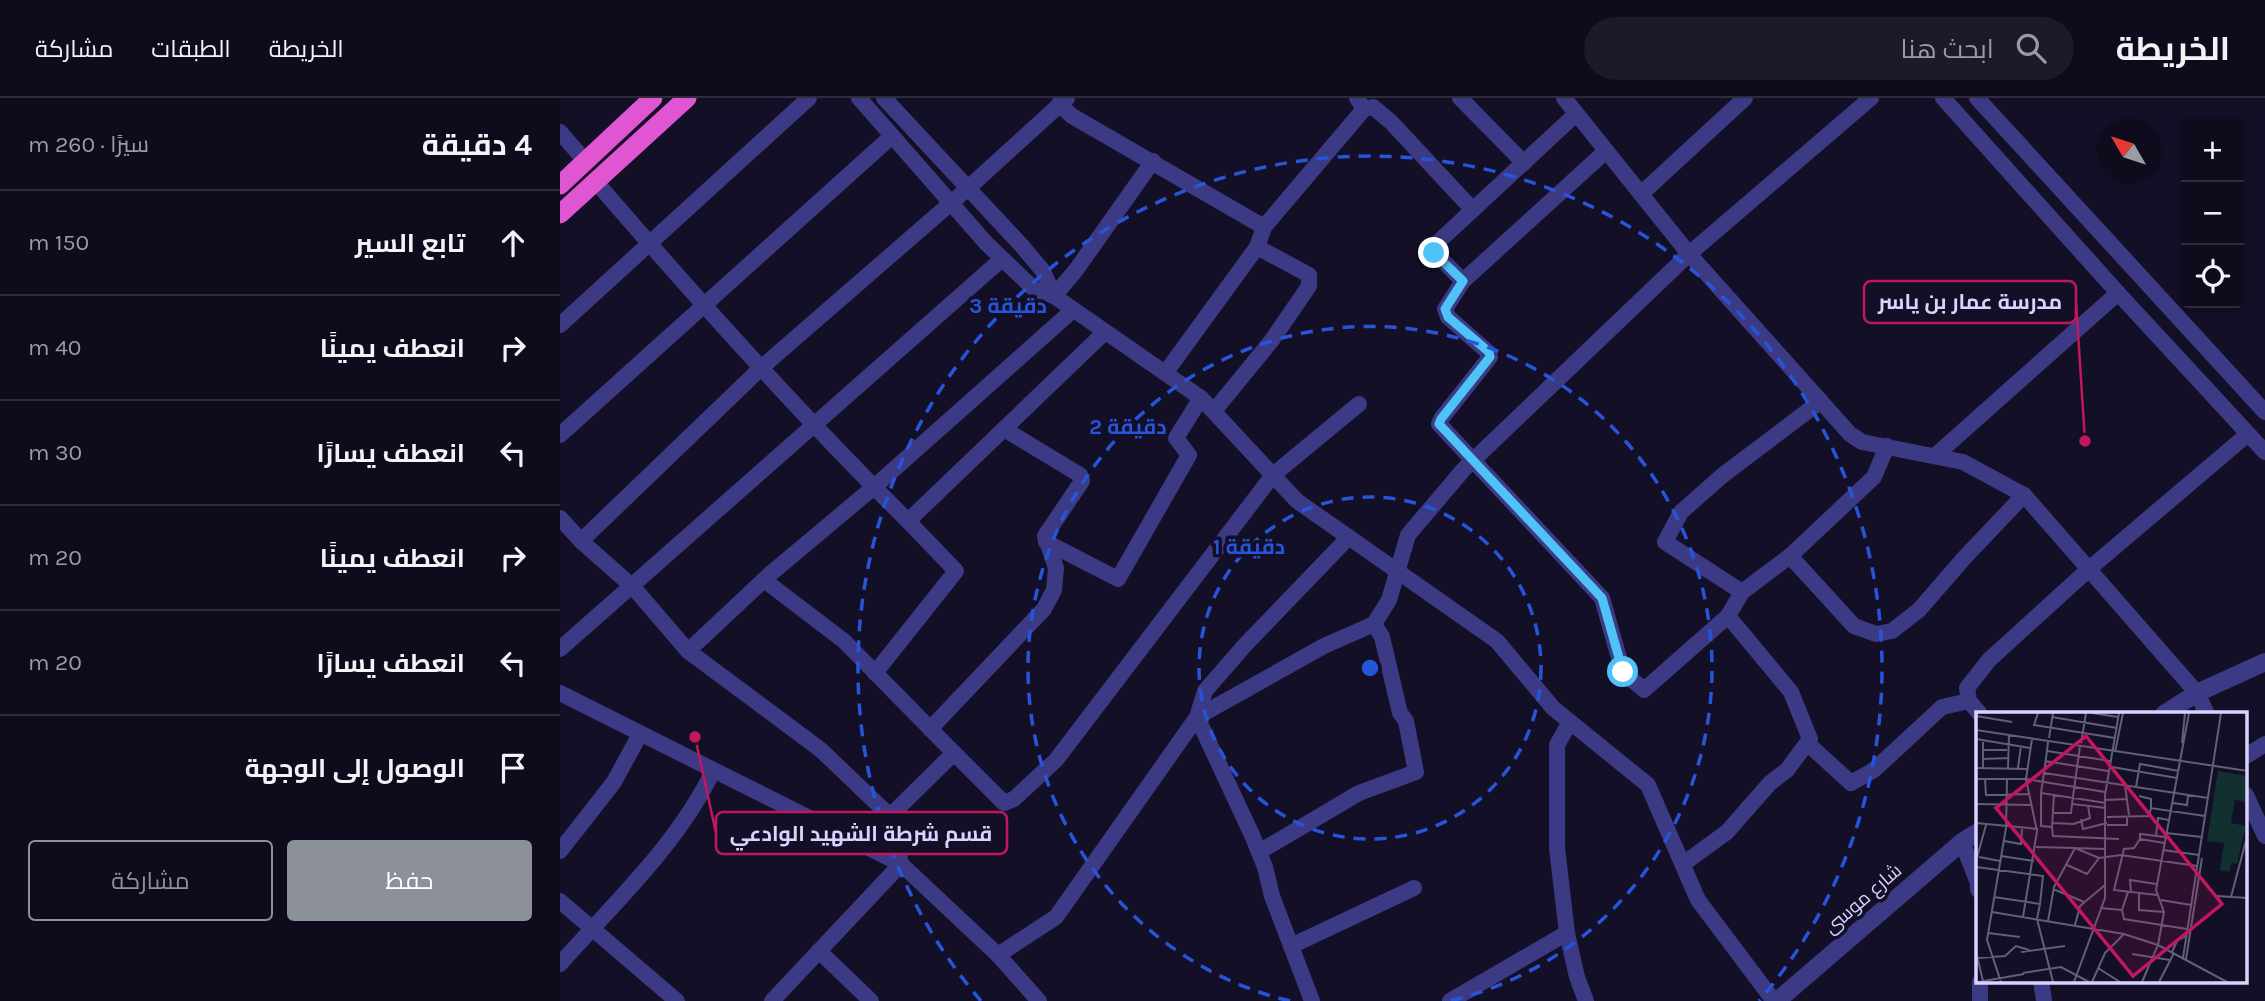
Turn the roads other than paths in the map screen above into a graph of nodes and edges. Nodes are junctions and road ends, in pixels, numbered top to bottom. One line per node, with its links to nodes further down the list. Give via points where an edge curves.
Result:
1 (653, 98): 19 (highway)
2 (687, 98): 21 (highway)
3 (809, 98): 29 (street)
4 (859, 98): 16 (street)
5 (884, 98): 23 (street)
6 (1564, 98): 14 (street)
7 (1745, 98): 24 (street)
8 (1871, 98): 31 (street)
9 (1943, 98): 34 (street)
10 (1977, 98): 46 (street)
11 (1063, 101): 18 (street, via 1072,116); 23 (street)
12 (1472, 102): 20 (street)
13 (1361, 103): 26 (street, via 1391,122); 28 (street)
14 (1576, 114): 17 (street); 20 (street)
15 (560, 132): 19 (street)
16 (892, 136): 25 (street); 36 (street)
17 (1606, 151): 24 (street); 33 (street)
18 (1153, 161): 28 (street); 35 (street)
19 (586, 162): 22 (highway)
20 (1524, 163): 26 (street)
21 (596, 182): 27 (highway); 29 (street)
22 (560, 185)
23 (967, 189): 25 (street); 35 (street, via 1043,271)
24 (1641, 194): 31 (street)
25 (950, 202): 32 (street); 40 (street)
26 (1473, 210): 33 (street, via 1436,244 1434,253)
27 (560, 214)
28 (1264, 227): 30 (street)
29 (649, 244): 36 (street); 38 (street)
30 (1257, 247): 41 (street); 45 (street, via 1309,275 1309,286)
31 (1689, 254): 43 (street); 54 (street)
32 (1002, 259): 35 (street, via 1035,290); 47 (street)
33 (1463, 281): 54 (street, via 1445,309 1490,357 1439,424)
34 (2118, 293): 49 (street); 53 (street)
35 (1054, 296): 37 (street)
36 (705, 305): 40 (street); 50 (street)
37 (1073, 310): 39 (street); 56 (street)
38 (560, 325)
39 (1105, 332): 41 (street); 48 (street)
40 (762, 367): 47 (street); 61 (street)
41 (1166, 372): 42 (street)
42 (1200, 398): 45 (street); 62 (street, via 1176,438 1189,455 1118,579)
43 (1821, 401): 51 (street, via 1856,438); 68 (street, via 1681,512 1665,542)
44 (1359, 404): 55 (street)
45 (1214, 411): 55 (street)
46 (2265, 412)
47 (816, 425): 56 (street); 67 (street)
48 (1004, 429): 59 (street); 62 (street, via 1080,475 1082,481 1045,536)
49 (2248, 434): 52 (street); 64 (street)
50 (560, 435)
51 (1887, 446): 53 (street); 63 (street, via 1874,477)
52 (2265, 452)
53 (1936, 455): 57 (street, via 1963,462)
54 (1474, 460): 65 (street, via 1408,535); 69 (street, via 1602,598 1623,672 1644,690)
55 (1273, 475): 60 (street, via 1297,501); 87 (street, via 1056,760 1014,799 1004,803)
56 (874, 488): 59 (street); 66 (street)
57 (2024, 495): 63 (street, via 1919,610 1892,631 1876,634 1854,626); 64 (street)
58 (560, 518): 61 (street)
59 (908, 521): 74 (street, via 956,571)
60 (1349, 537): 65 (street); 81 (street, via 1205,691)
61 (581, 541): 67 (street)
62 (1046, 542): 83 (street, via 1056,568 1054,590 1044,609)
63 (1790, 556): 68 (street)
64 (2089, 569): 76 (street); 77 (street, via 1989,660 1967,688)
65 (1397, 571): 70 (street, via 1389,600); 82 (street, via 1497,641)
66 (764, 580): 72 (street); 74 (street, via 844,641)
67 (633, 587): 71 (street); 72 (street)
68 (1742, 592): 69 (street)
69 (1728, 615): 85 (street, via 1791,692 1810,740)
70 (1374, 624): 81 (street, via 1324,646); 96 (street, via 1382,637 1400,713 1406,721 1416,772 1359,793)
71 (560, 649)
72 (688, 651): 91 (street, via 821,750)
73 (2265, 662): 76 (street)
74 (875, 673): 83 (street)
75 (560, 693): 84 (street)
76 (2197, 693): 79 (street); 80 (street)
77 (1969, 701): 78 (street); 85 (street, via 1942,707 1874,770 1851,783)
78 (1978, 712)
79 (2167, 712)
80 (2206, 712)
81 (1197, 717): 96 (street); 106 (street, via 1056,916)
82 (1570, 722): 98 (street, via 1648,785); 103 (street, via 1557,745 1557,848)
83 (930, 729): 87 (street)
84 (640, 734): 89 (street); 95 (street, via 614,782)
85 (1807, 743): 98 (street, via 1727,832)
86 (2265, 744): 88 (street)
87 (954, 753): 91 (street)
88 (2248, 755)
89 (713, 771): 97 (street); 102 (street, via 702,794 649,865)
90 (2248, 798): 93 (street)
91 (890, 816): 97 (street)
92 (1976, 833): 94 (street, شارع موسى)
93 (2265, 836)
94 (1962, 842): 99 (street); 115 (street, شارع موسى)
95 (560, 851)
96 (1259, 852): 104 (street)
97 (901, 864): 105 (street); 106 (street)
98 (1682, 864): 115 (street, via 1698,900)
99 (1976, 878)
100 (1414, 888): 104 (street)
101 (560, 901): 102 (street)
102 (592, 928): 107 (street); 108 (street)
103 (1567, 933): 113 (street); 114 (street)
104 (1291, 946): 112 (street)
105 (819, 951): 109 (street); 110 (street)
106 (998, 955): 111 (street)
107 (560, 964)
108 (677, 1001)
109 (772, 1001)
110 (871, 1001)
111 (1039, 1001)
112 (1312, 1001)
113 (1450, 1001)
114 (1586, 1001)
115 (1775, 1001)

